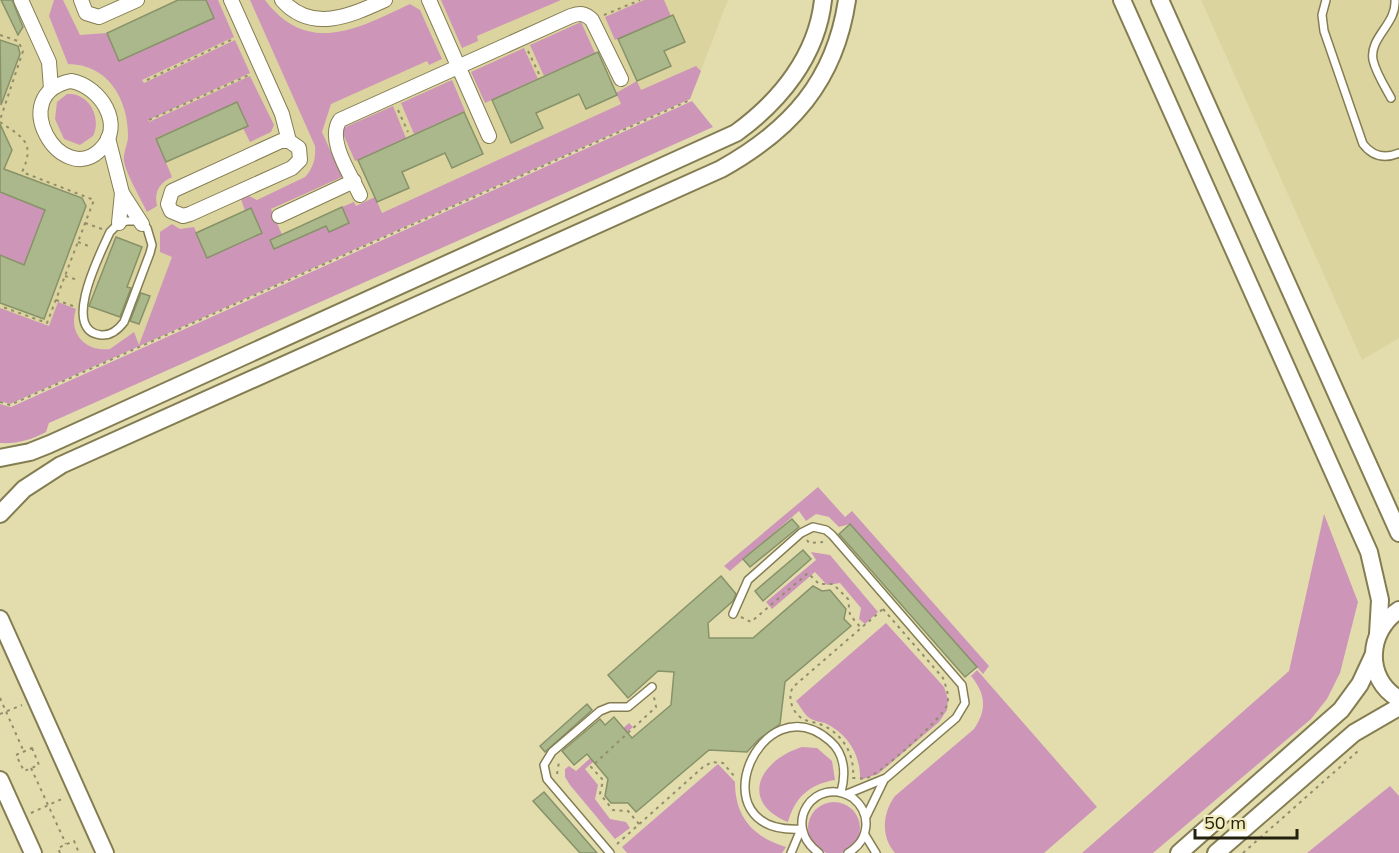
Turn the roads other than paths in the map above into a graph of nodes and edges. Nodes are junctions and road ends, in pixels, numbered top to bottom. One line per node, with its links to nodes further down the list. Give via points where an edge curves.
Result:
1 (21, 0): 15 (street)
2 (81, 0): 3 (street, via 86,12 99,17)
3 (137, 0)
4 (231, 0): 23 (street)
5 (282, 0): 6 (street, via 297,12 325,20 353,15)
6 (385, 0)
7 (429, 0): 16 (street)
8 (823, 0): 33 (street, via 814,36 784,91 736,133 50,444)
9 (847, 0): 34 (street, via 844,24 831,61 811,95 786,125 756,150 61,465 24,489)
10 (1122, 0): 39 (street, via 1369,552 1380,600)
11 (1160, 0): 14 (street)
12 (1326, 0): 24 (lane, via 1322,15 1324,31 1364,144 1376,155 1388,157)
13 (1395, 0): 20 (lane, via 1393,16 1373,54)
14 (1168, 8): 35 (street)
15 (49, 62): 18 (street); 19 (street)
16 (458, 66): 17 (street, via 579,13 592,20); 21 (street); 27 (street, via 347,117 336,126 336,140)
17 (621, 79)
18 (71, 81): 19 (street); 22 (street, via 93,89 102,99 110,125)
19 (51, 89): 25 (street, via 40,109 47,137 67,157)
20 (1391, 98)
21 (489, 136)
22 (108, 138): 25 (street); 26 (street)
23 (290, 141): 23 (street, via 281,141 172,191 168,204 171,211 183,216 292,168 301,154)
24 (1399, 153)
25 (88, 158): 26 (street)
26 (116, 177): 28 (street)
27 (354, 181): 29 (street); 30 (street)
28 (122, 193): 31 (street); 32 (street)
29 (360, 195)
30 (279, 216)
31 (142, 224): 32 (lane, via 135,221); 32 (lane, via 152,245 124,322 118,330 100,335 84,325 81,308)
32 (115, 227)
33 (0, 458)
34 (0, 514)
35 (1399, 533)
36 (1399, 610): 39 (street)
37 (733, 614): 44 (lane, via 748,580 801,534 813,527 832,535 962,685 965,694 965,703 956,717)
38 (0, 619): 51 (street)
39 (1378, 634): 40 (street)
40 (1373, 656): 42 (street, via 1379,679); 57 (street, via 1360,684 1341,710)
41 (652, 687): 52 (lane, via 628,707 600,711 552,752 544,765 547,779)
42 (1399, 699)
43 (1399, 707): 58 (street, via 1354,733)
44 (886, 778): 46 (lane); 47 (lane)
45 (0, 780): 50 (street)
46 (844, 793): 47 (lane, via 858,802); 48 (lane, via 832,791 815,797 804,811); 48 (lane, via 840,753 821,734 794,727 762,742 744,773 749,804 771,825)
47 (866, 817): 49 (lane)
48 (801, 829): 53 (lane); 54 (lane)
49 (865, 835): 55 (lane); 56 (lane)
50 (33, 853)
51 (105, 853)
52 (610, 853)
53 (791, 853)
54 (819, 853)
55 (849, 853)
56 (876, 853)
57 (1179, 853)
58 (1216, 853)

